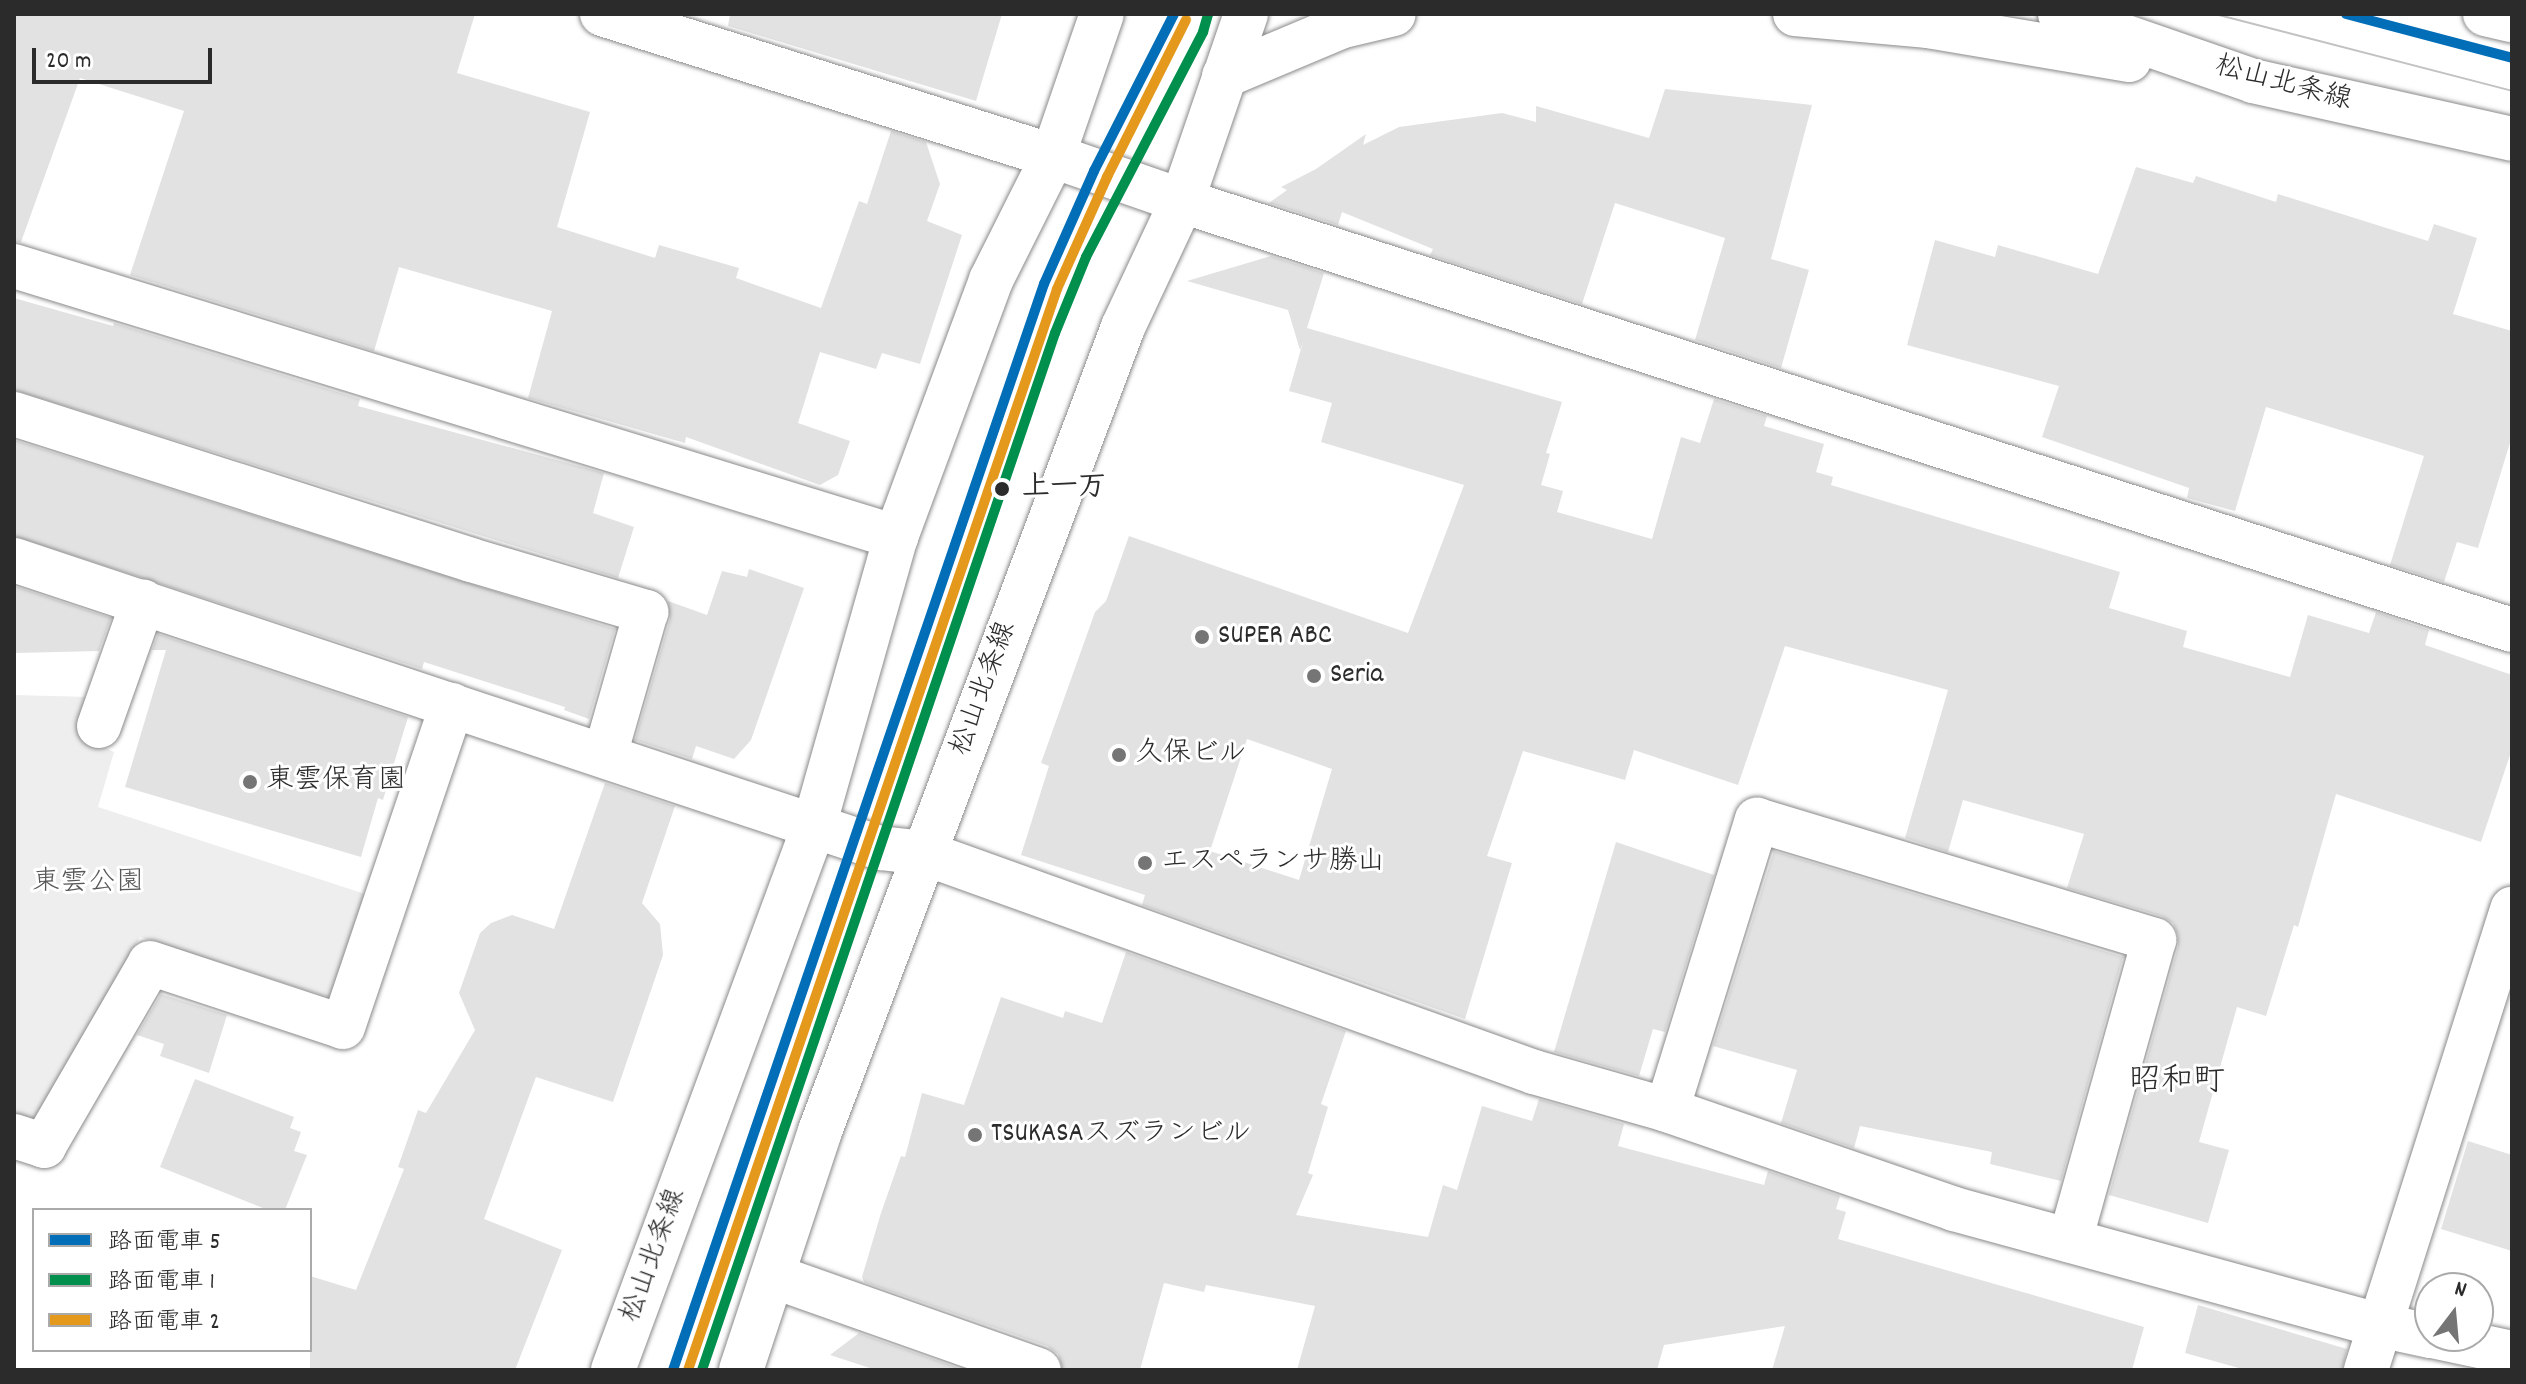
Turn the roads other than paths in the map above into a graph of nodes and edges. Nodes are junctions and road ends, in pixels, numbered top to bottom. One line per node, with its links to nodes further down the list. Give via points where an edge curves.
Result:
1 (602, 14): 12 (street)
2 (1102, 14): 12 (street, 松山北条線)
3 (1246, 14): 9 (street, 松山北条線)
4 (1394, 14): 9 (street, via 1343,26)
5 (1795, 14): 10 (street, via 1928,26)
6 (2060, 14): 10 (street, 松山北条線)
7 (2485, 14): 8 (street)
8 (2512, 20)
9 (1224, 76): 13 (street, 松山北条線)
10 (2253, 81): 11 (street, 松山北条線)
11 (2512, 139)
12 (1053, 156): 13 (street); 16 (street, 松山北条線, via 991,280)
13 (1182, 201): 19 (street); 24 (street, 松山北条線, via 1123,327)
14 (14, 266): 16 (street)
15 (14, 414): 22 (street, via 646,612)
16 (896, 537): 23 (street, 松山北条線)
17 (14, 560): 18 (street)
18 (143, 602): 20 (street); 21 (street)
19 (2512, 630)
20 (452, 705): 22 (street); 27 (street, via 343,1027 150,963 44,1146)
21 (99, 726)
22 (605, 755): 23 (street)
23 (814, 826): 24 (street, via 880,848); 32 (street, 松山北条線)
24 (924, 853): 26 (street, via 1534,1072); 29 (street, 松山北条線, via 820,1131)
25 (2512, 909): 30 (street)
26 (1667, 1110): 28 (street, via 1954,1209); 28 (street, via 1757,820 2154,940)
27 (14, 1136)
28 (2070, 1240): 30 (street)
29 (773, 1276): 33 (street, 松山北条線); 34 (street)
30 (2379, 1325): 31 (street); 35 (street)
31 (2414, 1332)
32 (613, 1370)
33 (741, 1370)
34 (1039, 1370)
35 (2366, 1370)

